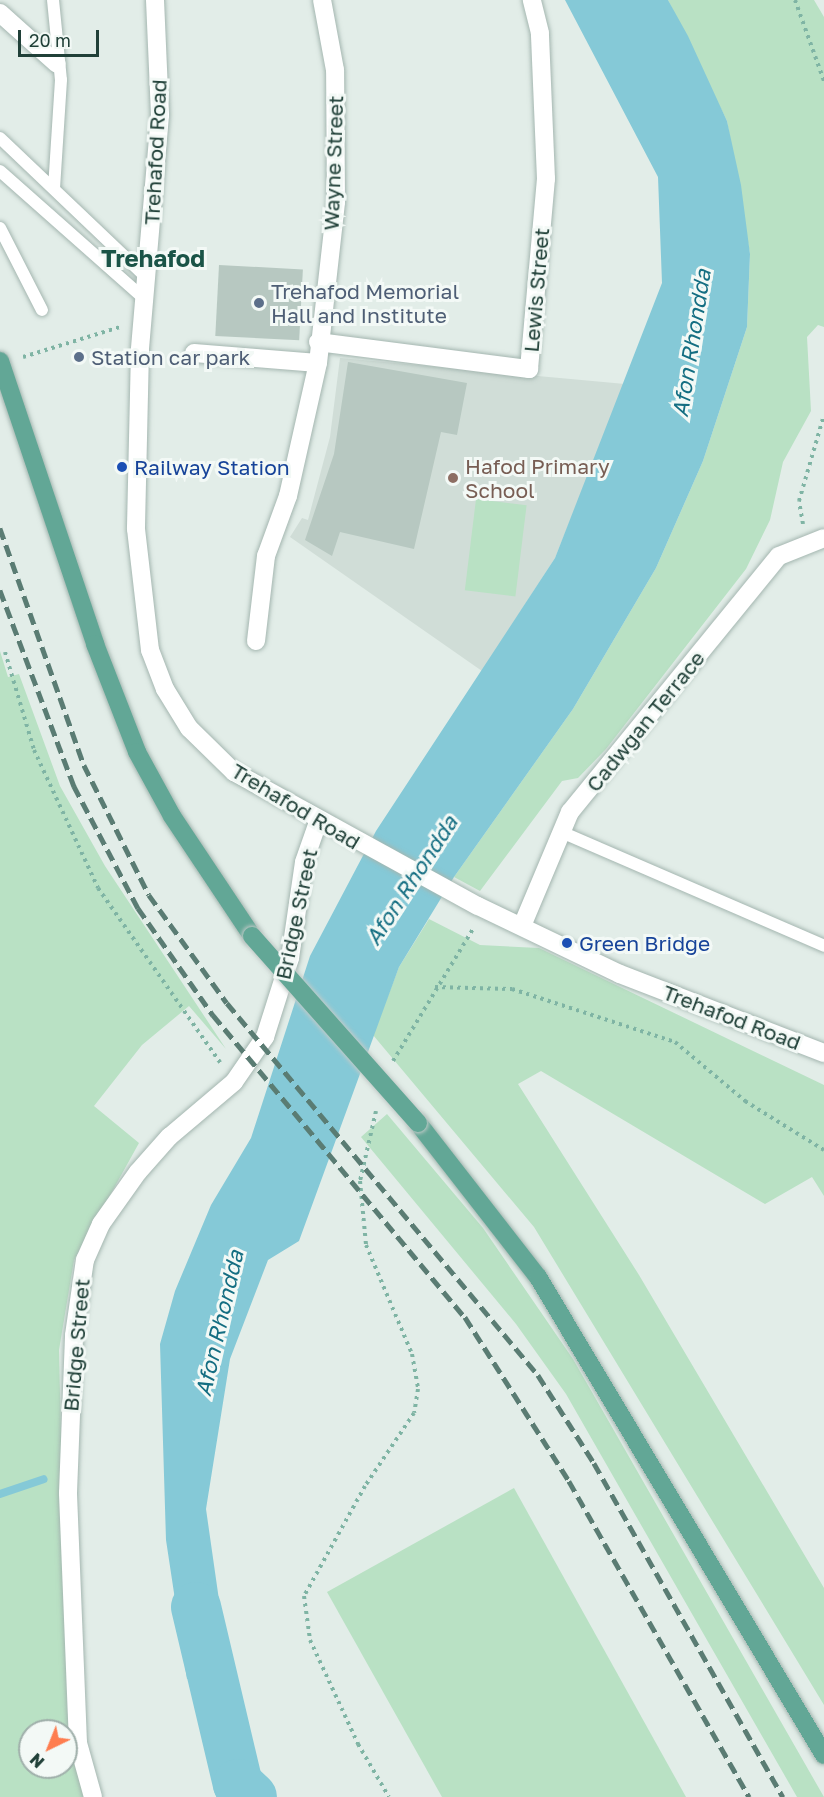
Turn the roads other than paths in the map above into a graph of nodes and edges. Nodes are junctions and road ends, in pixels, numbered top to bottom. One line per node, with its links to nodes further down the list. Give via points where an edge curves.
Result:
1 (53, 0): 6 (lane)
2 (155, 0): 11 (street, Trehafod Road, via 160,115)
3 (322, 0): 14 (street, Wayne Street, via 335,70 336,202)
4 (532, 0): 14 (street, Lewis Street, via 540,33 546,178 529,369)
5 (0, 13): 6 (street)
6 (57, 64): 9 (lane, via 61,80)
7 (0, 138): 9 (lane)
8 (0, 171): 12 (lane)
9 (54, 188): 11 (lane)
10 (0, 228): 13 (lane)
11 (148, 279): 12 (street, Trehafod Road)
12 (146, 300): 20 (street, Trehafod Road, via 136,529 150,650 165,689 189,728 234,772)
13 (42, 310)
14 (318, 342): 17 (street, Wayne Street)
15 (194, 353): 17 (street)
16 (0, 361): 25 (main road, bridge, via 95,644 137,752 172,816 252,936 418,1123 538,1277)
17 (318, 363): 19 (street, Wayne Street, via 288,496 266,556)
18 (824, 538): 21 (street, Cadwgan Terrace, via 779,556 570,812)
19 (256, 641)
20 (318, 822): 22 (street, Trehafod Road); 26 (street, Bridge Street, via 304,862 290,958 271,1020 250,1064 169,1137 138,1172 101,1224 85,1260 77,1300 68,1493 78,1743)
21 (561, 832): 22 (street, Cadwgan Terrace); 23 (lane)
22 (522, 926): 24 (street, Trehafod Road, via 620,974)
23 (824, 946)
24 (824, 1053)
25 (824, 1755)
26 (93, 1797)

